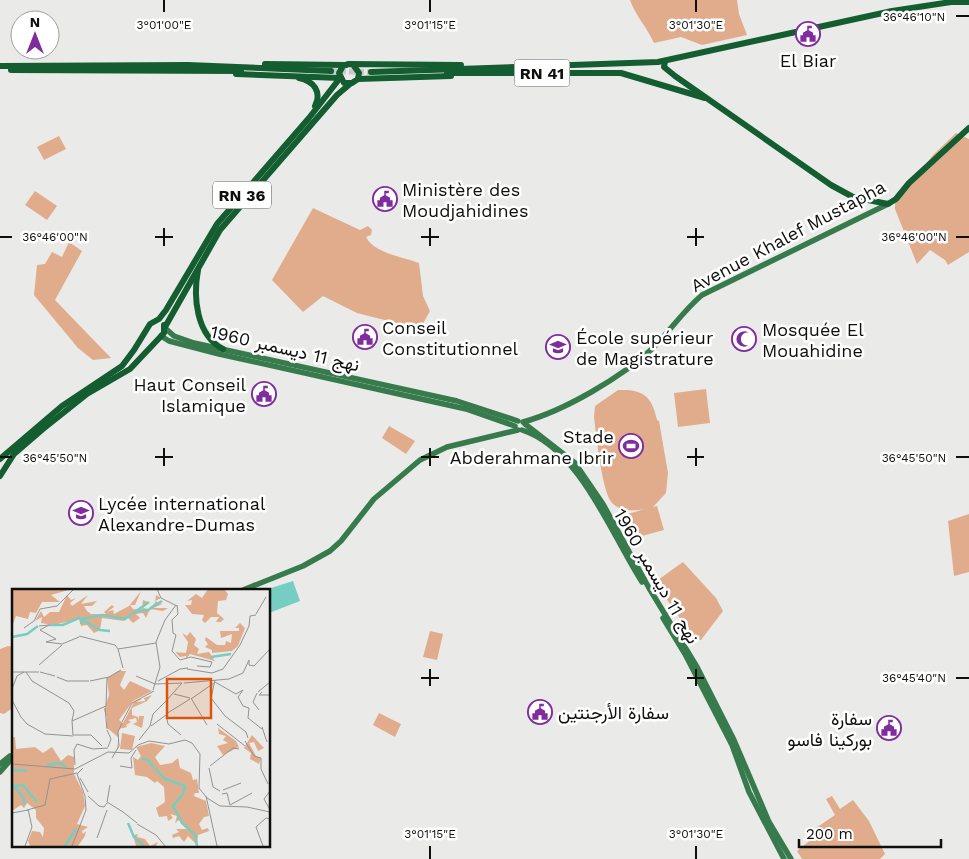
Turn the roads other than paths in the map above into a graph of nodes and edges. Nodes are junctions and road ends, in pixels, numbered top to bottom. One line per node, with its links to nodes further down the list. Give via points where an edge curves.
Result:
1 (969, 2): 2 (main road, via 892,11)
2 (665, 61): 6 (main road); 15 (main road, via 666,69)
3 (346, 65): 5 (main road); 7 (main road, via 239,64); 12 (main road, via 340,70)
4 (0, 66): 7 (main road)
5 (354, 66): 6 (main road, via 454,64); 13 (main road, via 359,73)
6 (477, 68): 10 (main road, RN 41, via 371,73)
7 (220, 69): 8 (main road); 9 (main road); 11 (main road)
8 (0, 70)
9 (331, 72)
10 (488, 73): 13 (main road, RN 41); 15 (main road, RN 41, via 621,73)
11 (272, 76): 12 (main road); 16 (main road, via 304,79 314,85 318,97)
12 (340, 78): 14 (main road); 16 (main road, RN 36)
13 (358, 79): 14 (main road)
14 (350, 84): 19 (main road, RN 36, via 223,225)
15 (709, 98): 18 (main road, via 836,188 853,197)
16 (309, 118): 20 (main road, RN 36, via 218,224)
17 (969, 128): 18 (main road, Avenue Khalef Mustapha)
18 (888, 204): 27 (main road, Avenue Khalef Mustapha, via 702,295 632,366)
19 (199, 264): 21 (main road, RN 36); 24 (main road, via 196,294 200,320 212,342)
20 (157, 320): 21 (main road); 22 (main road)
21 (165, 328): 23 (main road); 24 (main road, نهج 11 ديسمبر 1960, via 178,338)
22 (148, 329): 23 (main road, via 152,336); 25 (main road)
23 (160, 336): 26 (main road); 27 (main road, نهج 11 ديسمبر 1960, via 219,354 466,409)
24 (223, 349): 27 (main road, نهج 11 ديسمبر 1960, via 457,401)
25 (134, 350): 26 (main road, via 144,344); 28 (main road, via 122,366 62,406)
26 (144, 357): 29 (main road, via 64,411 14,454)
27 (521, 426): 30 (main road, Avenue Khalef Mustapha, via 447,447 420,460 374,499 330,550 303,566); 35 (main road, نهج 11 ديسمبر 1960, via 564,458 585,484 685,654); 36 (main road, نهج 11 ديسمبر 1960, via 563,452 584,474 694,662 734,740 756,794)
28 (0, 459)
29 (0, 476)
30 (245, 589)
31 (12, 756): 33 (main road)
32 (12, 757): 34 (main road)
33 (0, 764)
34 (0, 772)
35 (784, 859)
36 (791, 859)

